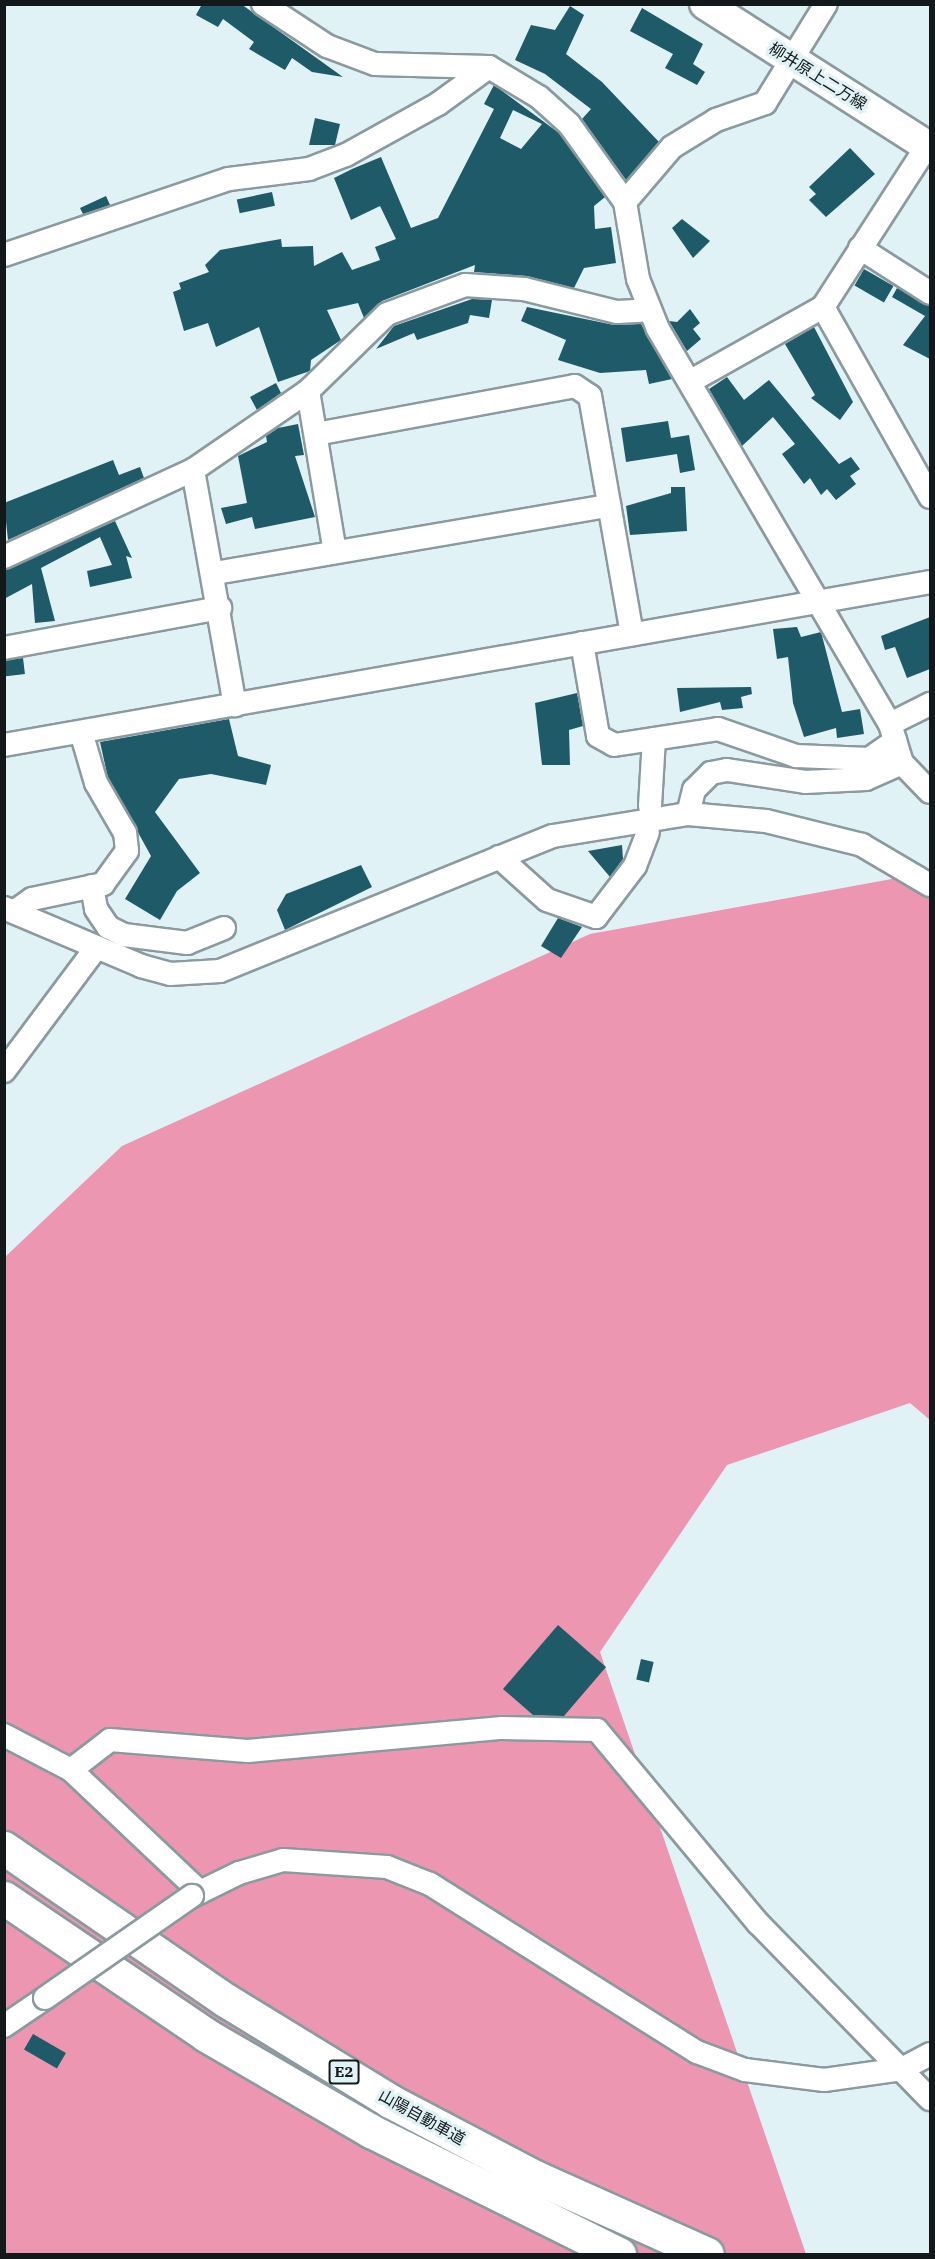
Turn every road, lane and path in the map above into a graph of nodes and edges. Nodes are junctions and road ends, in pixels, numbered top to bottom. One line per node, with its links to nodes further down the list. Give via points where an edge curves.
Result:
1 (263, 4): 5 (street, via 327,46 375,64)
2 (705, 4): 4 (main road, 柳井原上二万線)
3 (826, 4): 4 (street)
4 (793, 61): 6 (main road, 柳井原上二万線); 7 (street, via 765,103 716,120 672,147)
5 (489, 67): 7 (street, via 539,97 569,124); 9 (street, via 438,104 346,155 309,169 229,179)
6 (929, 147): 8 (street)
7 (626, 202): 12 (street, via 638,279)
8 (860, 248): 10 (street); 11 (street)
9 (4, 255)
10 (930, 293)
11 (823, 307): 13 (street); 17 (street)
12 (650, 310): 13 (street); 14 (street, via 618,312 524,289 465,285 387,314)
13 (691, 381): 23 (street)
14 (308, 391): 15 (street); 16 (street)
15 (316, 434): 18 (street, via 575,386 590,396); 19 (street)
16 (192, 470): 20 (street); 21 (street)
17 (930, 497)
18 (609, 506): 19 (street); 25 (street)
19 (335, 552): 21 (street)
20 (4, 556)
21 (215, 573): 24 (street)
22 (930, 582): 23 (street)
23 (817, 601): 25 (street); 31 (street)
24 (220, 608): 27 (street); 29 (street)
25 (632, 634): 26 (street)
26 (582, 643): 29 (street); 32 (street, via 598,736 615,745)
27 (4, 648)
28 (930, 704): 31 (street)
29 (234, 705): 30 (street)
30 (81, 732): 33 (street); 41 (street, via 96,783 125,833 127,851 103,884)
31 (892, 732): 32 (street, via 869,759 796,756 718,729); 34 (street)
32 (654, 738): 36 (street)
33 (4, 745)
34 (902, 763): 35 (street); 37 (street, via 866,779 805,782 727,770 711,773 694,790)
35 (930, 792)
36 (650, 806)
37 (688, 814): 39 (street, via 553,836); 40 (street, via 766,821 853,842)
38 (648, 831): 39 (street, via 635,867 596,918 547,900)
39 (499, 857): 44 (street, via 220,971 170,974)
40 (930, 885)
41 (92, 886): 42 (street, via 32,899); 43 (street, via 96,909 108,927 124,935 188,943)
42 (10, 910): 44 (street)
43 (224, 928)
44 (96, 948): 45 (street)
45 (4, 1071)
46 (4, 1736): 47 (street)
47 (71, 1770): 49 (street); 53 (street, via 110,1740 248,1751 502,1728 597,1730 758,1923)
48 (4, 1848): 56 (highway, 山陽自動車道 / E2, via 227,2001 390,2101 535,2177)
49 (196, 1894): 51 (street, bridge); 53 (street, via 283,1860 387,1867 448,1895 697,2052 745,2070 824,2080)
50 (4, 1898): 55 (highway, E2, via 206,2035 371,2131)
51 (4, 2026)
52 (930, 2054): 53 (street)
53 (902, 2069): 54 (street)
54 (930, 2099)
55 (619, 2254)
56 (707, 2254)

